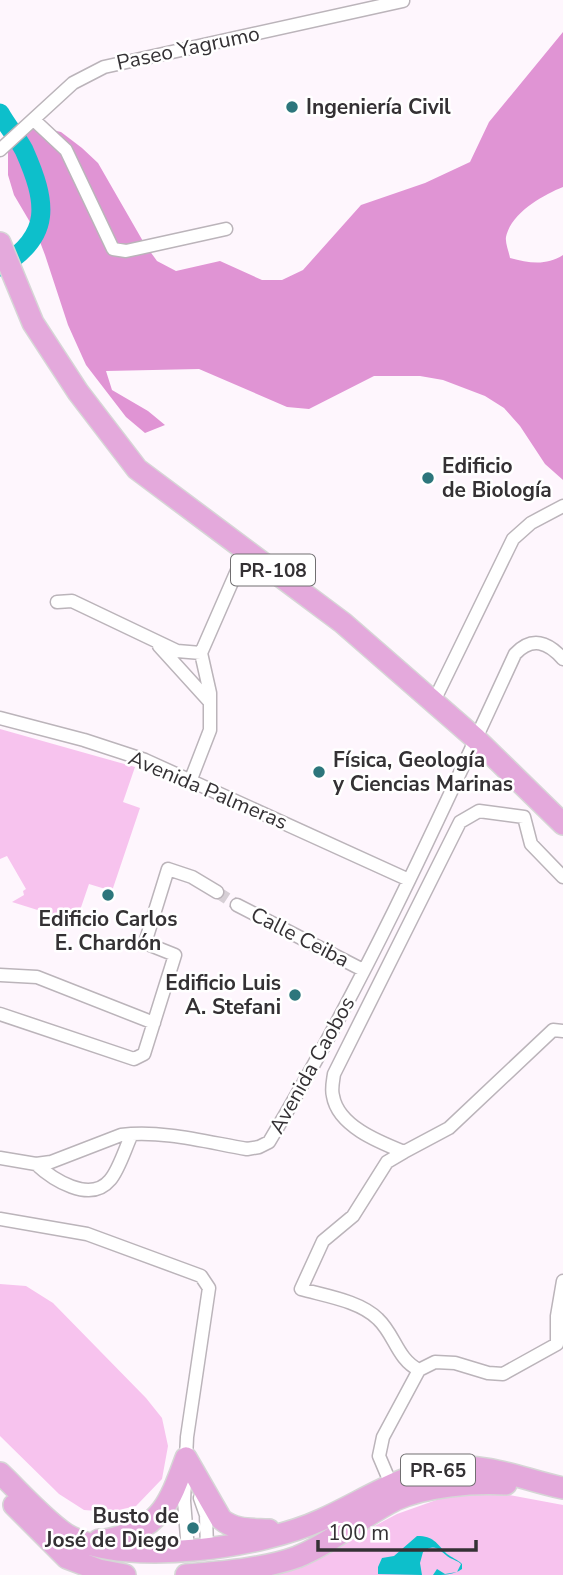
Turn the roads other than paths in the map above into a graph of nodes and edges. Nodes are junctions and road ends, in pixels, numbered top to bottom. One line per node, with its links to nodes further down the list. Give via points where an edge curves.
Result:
1 (404, 1): 2 (street, Paseo Yagrumo, via 104,67 73,83)
2 (35, 121): 3 (street, Paseo Yagrumo); 4 (street, via 66,150 113,249 126,251)
3 (2, 149)
4 (226, 229)
5 (0, 243): 7 (main road, PR-108, via 33,323 137,469)
6 (563, 506): 13 (street, via 513,539)
7 (246, 550): 10 (street); 13 (main road, PR-108, via 343,623)
8 (57, 602): 9 (street, via 72,601)
9 (154, 640): 10 (street, via 177,651); 12 (street)
10 (201, 653): 12 (street)
11 (563, 659): 15 (street, Avenida Caobos, via 540,642 522,647)
12 (208, 699): 16 (street, via 210,730)
13 (434, 701): 15 (main road, PR-108)
14 (0, 718): 16 (street, Avenida Palmeras, via 84,740)
15 (476, 739): 17 (main road, PR-108); 19 (street, Avenida Caobos)
16 (191, 779): 19 (street, Avenida Palmeras)
17 (563, 824)
18 (563, 877): 28 (street, via 531,844 524,817 479,811 460,822 334,1074 333,1097 342,1116 373,1139)
19 (410, 880): 22 (street, Avenida Caobos)
20 (217, 892): 25 (street, via 168,869 145,943 175,955)
21 (237, 905): 22 (street, Calle Ceiba)
22 (363, 970): 27 (street, Avenida Caobos, via 269,1142 247,1149 152,1133)
23 (0, 975): 25 (street, via 37,977)
24 (0, 1014): 25 (street, via 134,1059 144,1054)
25 (155, 1023)
26 (563, 1031): 28 (street, via 553,1030 449,1128)
27 (132, 1134): 30 (street, Avenida Caobos); 30 (street, via 111,1180 99,1188 68,1186)
28 (404, 1152): 34 (street, via 387,1162 353,1216 323,1241 301,1289 360,1307 379,1320 407,1364)
29 (0, 1158): 30 (street, Avenida Caobos)
30 (36, 1164)
31 (0, 1219): 35 (street, via 87,1234 201,1276 209,1288)
32 (563, 1281): 33 (street, via 557,1316)
33 (560, 1345): 34 (street, via 503,1374 435,1362)
34 (419, 1370): 39 (street, via 383,1437 379,1456)
35 (186, 1458): 40 (main road, via 227,1524 245,1530); 41 (main road, via 170,1500 156,1520 131,1534 104,1541); 42 (street, via 184,1501); 42 (street, via 206,1515)
36 (0, 1473): 41 (main road)
37 (563, 1488): 39 (main road, PR-65, via 505,1471 448,1468 415,1475)
38 (0, 1491): 44 (main road, via 67,1558)
39 (394, 1492): 40 (main road, PR-65); 43 (main road, PR-65, via 318,1547)
40 (294, 1531): 42 (main road, PR-65)
41 (69, 1536): 42 (main road, via 100,1548)
42 (198, 1549): 45 (main road)
43 (260, 1566): 45 (main road, PR-65); 46 (main road)
44 (125, 1575)
45 (196, 1575)
46 (239, 1575)

